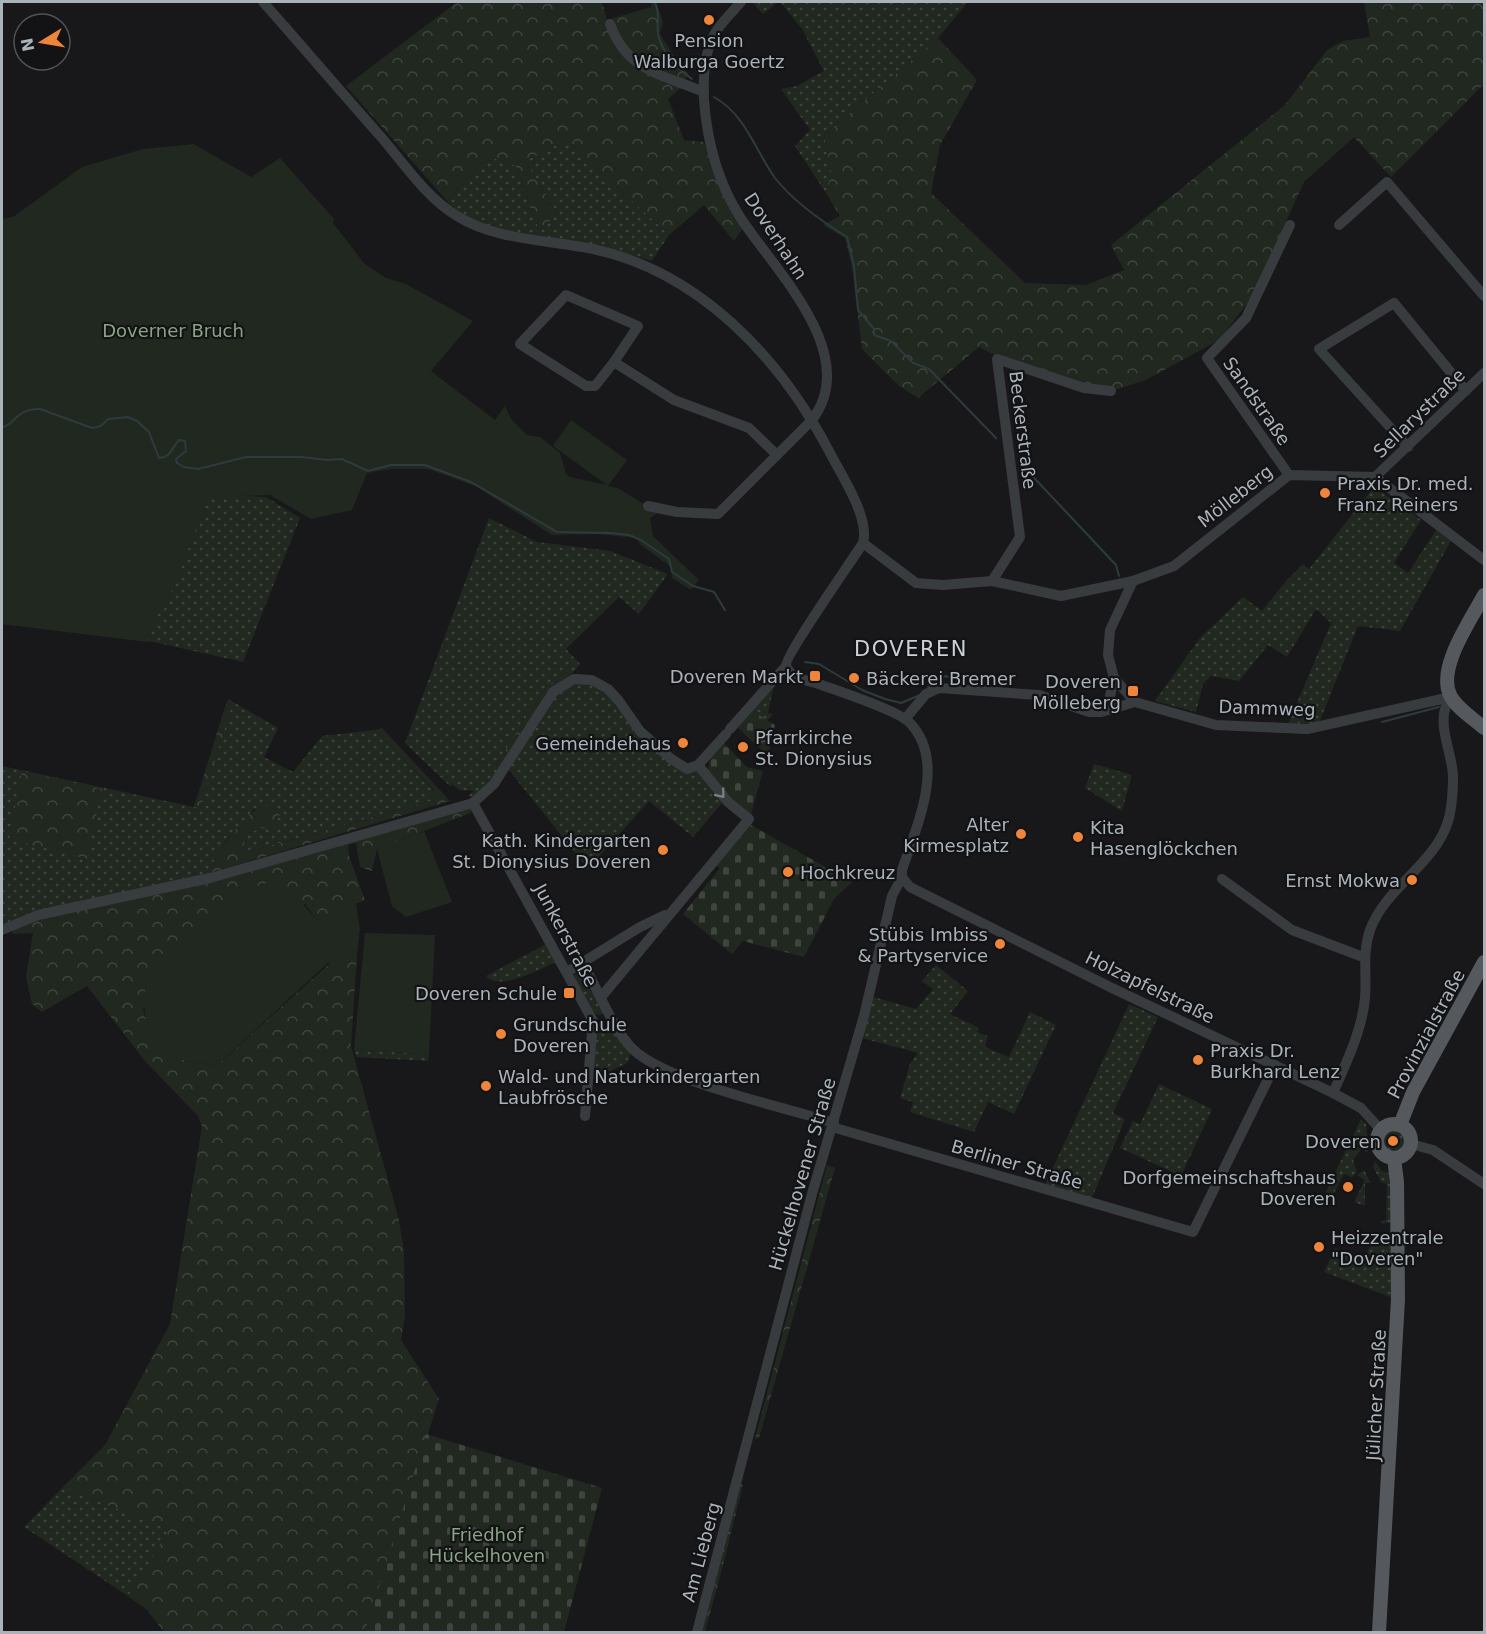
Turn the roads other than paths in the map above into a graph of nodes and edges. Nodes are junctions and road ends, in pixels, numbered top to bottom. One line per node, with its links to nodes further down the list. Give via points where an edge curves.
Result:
1 (263, 2): 12 (street, via 441,204 458,217 480,227 608,253 670,280 701,298 753,342 797,394)
2 (741, 2): 4 (street, Doverhahn, via 712,40)
3 (610, 24): 4 (street, via 617,45 633,62)
4 (704, 92): 12 (street, Doverhahn, via 709,146 723,183 826,350 826,392)
5 (1290, 225): 15 (street, Sandstraße, via 1246,318 1207,358)
6 (1339, 225): 7 (street, via 1387,182)
7 (1485, 296)
8 (614, 362): 8 (street, via 638,326 566,294 520,344 586,386 595,386); 14 (street, via 674,400 749,428)
9 (1485, 373): 11 (street, Sellarystraße)
10 (1111, 391): 20 (street, Beckerstraße, via 1084,388 996,359 1020,537)
11 (1466, 391): 13 (street, Sellarystraße); 13 (street, via 1394,303 1319,349)
12 (812, 420): 14 (street, Doverhahn); 18 (street, via 864,523)
13 (1408, 447): 16 (street, Sellarystraße)
14 (777, 455): 17 (street, Doverhahn, via 718,513 677,512)
15 (1289, 475): 16 (street, Mölleberg); 21 (street, Mölleberg, via 1174,566)
16 (1375, 477): 19 (street)
17 (648, 506)
18 (863, 543): 20 (street, Mölleberg, via 916,583); 23 (street, via 796,642 785,660)
19 (1485, 560)
20 (992, 581): 21 (street, Mölleberg, via 1061,596)
21 (1133, 581): 24 (street, via 1110,630 1108,656)
22 (1485, 596): 26 (main road, via 1449,666)
23 (786, 666): 28 (street, via 800,678); 30 (street)
24 (1114, 678): 25 (street, Dammweg); 27 (street)
25 (1135, 702): 26 (street, Dammweg, via 1216,725 1307,729); 27 (street)
26 (1447, 704): 29 (main road); 36 (street, via 1444,730 1454,775 1448,820 1426,859 1380,911)
27 (1107, 710): 28 (street, via 1089,712 1039,694 939,688 926,694)
28 (905, 719): 32 (street, Hückelhovener Straße, via 925,753 927,782)
29 (1485, 728)
30 (698, 765): 31 (street, via 687,769 670,758 640,731 608,690 595,681 580,678 553,692 494,784); 34 (street, one-way to 34, via 728,802 748,819)
31 (473, 803): 35 (street, via 210,878 38,915); 39 (street, Junkerstraße)
32 (902, 877): 43 (street, Holzapfelstraße, via 910,887); 46 (street, Hückelhovener Straße, via 892,896)
33 (1222, 879): 36 (street, via 1292,930)
34 (668, 914): 37 (street); 40 (street)
35 (2, 930)
36 (1363, 957): 44 (street, via 1363,1010)
37 (582, 962): 39 (street); 40 (street, Berliner Straße)
38 (1485, 962): 47 (main road, Provinzialstraße, via 1413,1092)
39 (567, 972): 41 (street, Junkerstraße)
40 (602, 996): 42 (street, Berliner Straße)
41 (593, 1021): 42 (street); 45 (street)
42 (614, 1023): 46 (street, Berliner Straße, via 630,1047 650,1063 690,1080)
43 (1275, 1065): 44 (street, Holzapfelstraße); 46 (street, Berliner Straße, via 1193,1232)
44 (1333, 1093): 48 (street, Holzapfelstraße, via 1361,1108)
45 (585, 1116)
46 (833, 1125): 52 (street, Hückelhovener Straße)
47 (1400, 1125): 48 (main road, via 1389,1124); 49 (main road, via 1408,1130)
48 (1380, 1129): 50 (main road, via 1377,1146 1385,1156)
49 (1411, 1144): 50 (main road, via 1404,1155); 51 (street, via 1433,1150)
50 (1394, 1158): 54 (main road, Jülicher Straße, via 1398,1190 1398,1299)
51 (1484, 1183)
52 (737, 1480): 53 (street, Am Lieberg)
53 (697, 1632)
54 (1379, 1632)

